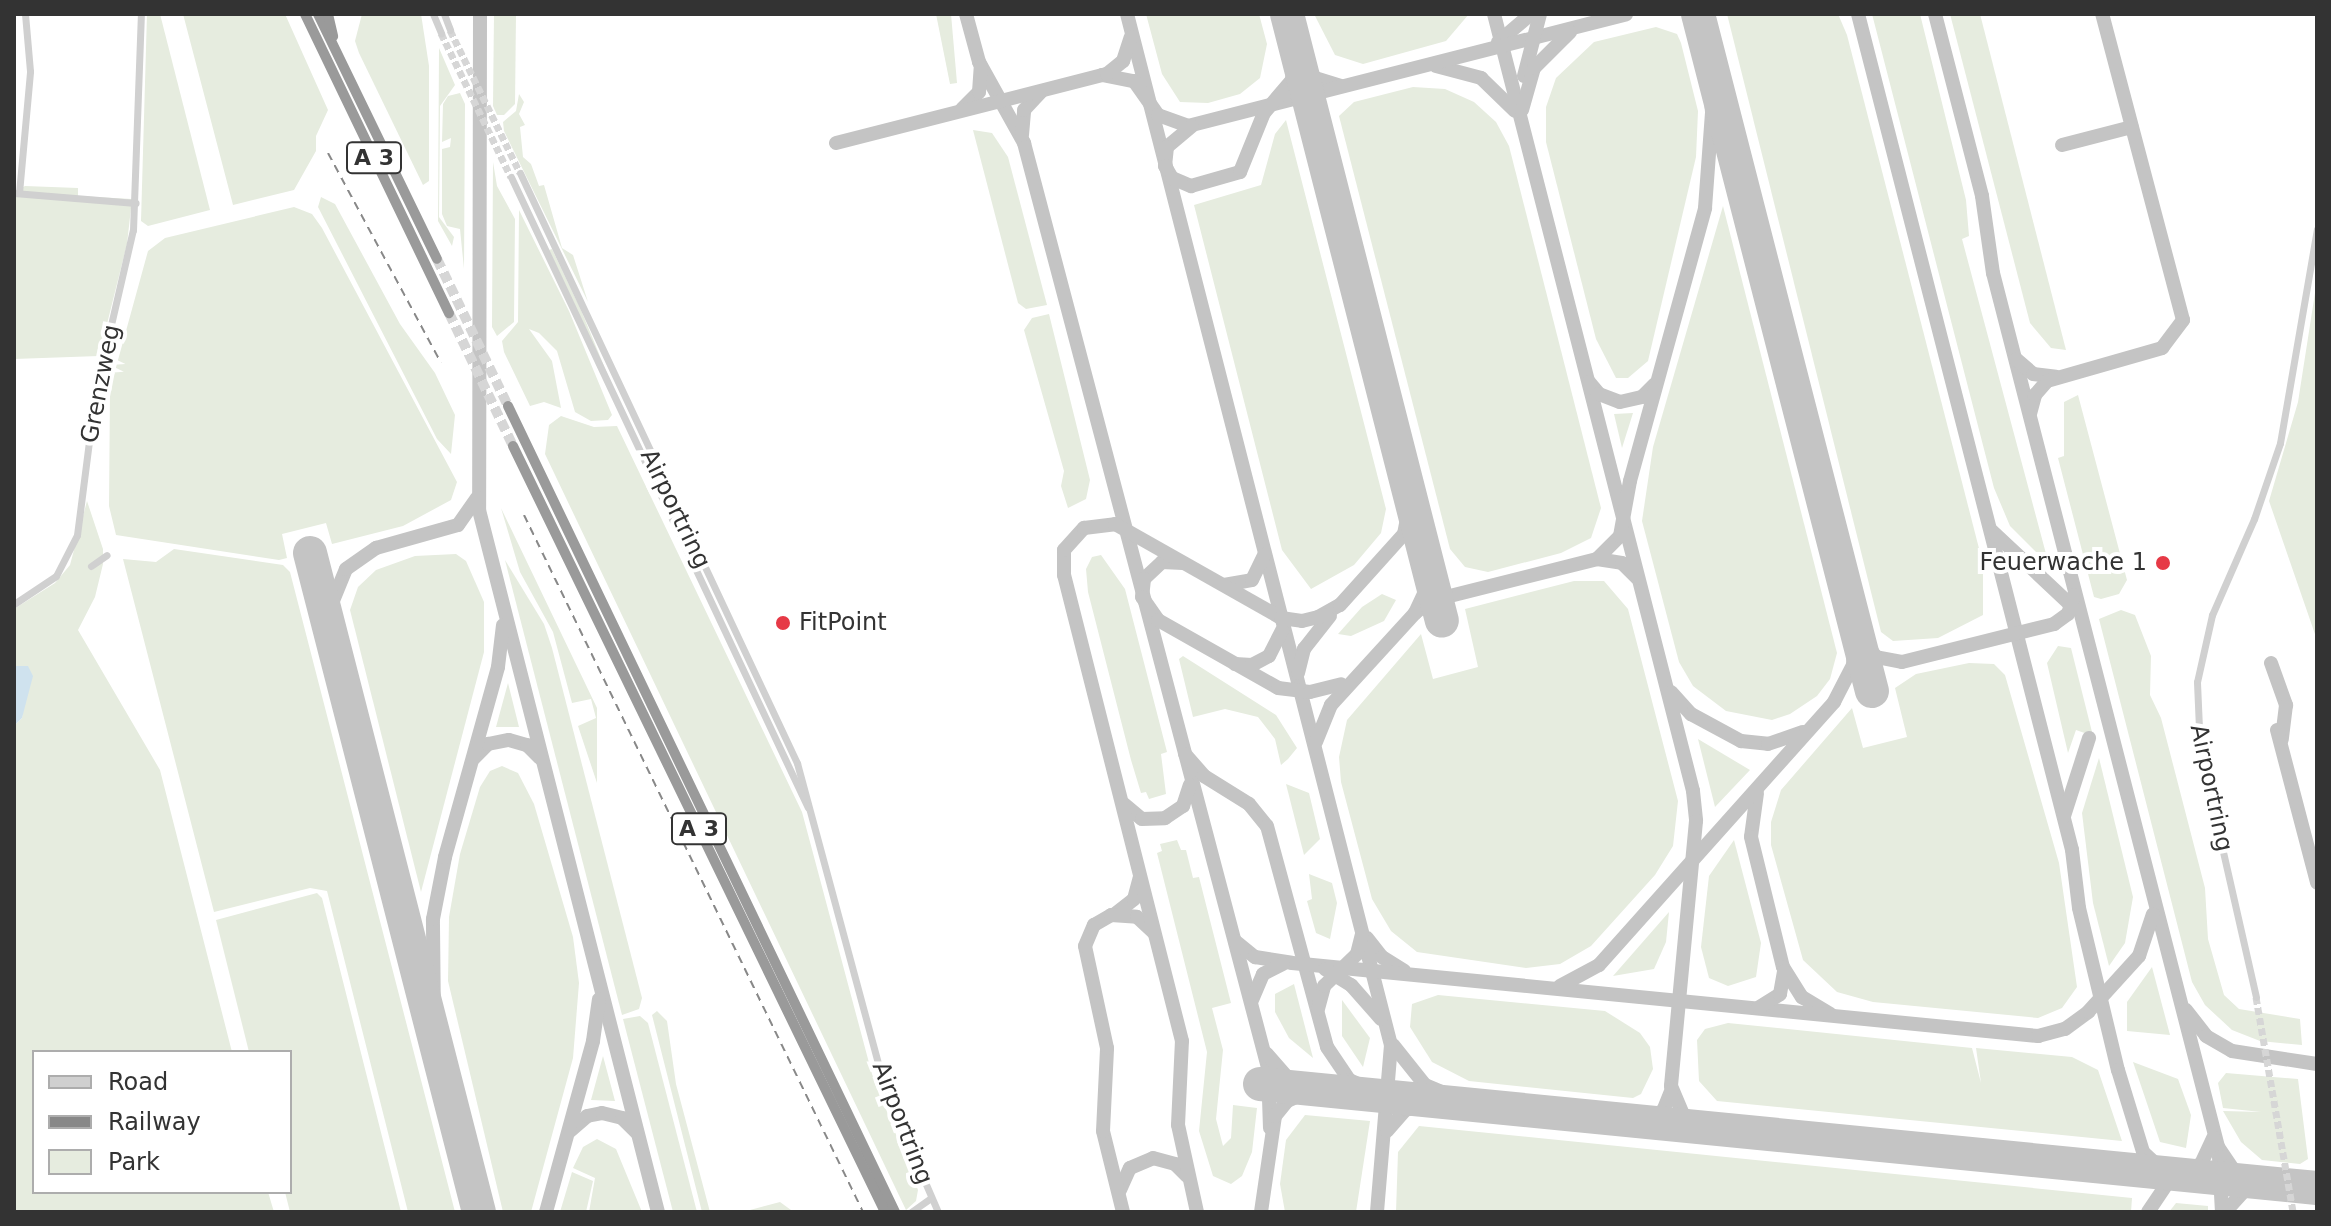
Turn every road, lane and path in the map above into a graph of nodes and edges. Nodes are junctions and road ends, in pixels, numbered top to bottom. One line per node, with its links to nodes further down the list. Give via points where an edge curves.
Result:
1 (25, 14): 13 (street, via 29,84)
2 (141, 14): 14 (street, Grenzweg)
3 (305, 14): 17 (highway, A 3)
4 (318, 14): 10 (highway, A 3)
5 (328, 14): 10 (highway)
6 (433, 14): 9 (street)
7 (444, 14): 8 (street)
8 (450, 30)
9 (441, 33)
10 (340, 61): 16 (highway, A 3)
11 (520, 173): 23 (street, Airportring, via 790,747)
12 (511, 177): 23 (street, Airportring, via 798,785)
13 (17, 193): 14 (street)
14 (137, 201): 22 (street, Grenzweg, via 125,276 95,394 77,535 63,567)
15 (2317, 229): 24 (street, Airportring, via 2291,394 2264,493 2212,615 2200,659 2196,710 2202,762)
16 (437, 259)
17 (449, 313)
18 (508, 406): 28 (highway, A 3)
19 (513, 446): 27 (highway, A 3)
20 (103, 558): 21 (street)
21 (91, 566)
22 (14, 604)
23 (822, 848): 25 (street, Airportring, via 886,1092)
24 (2256, 997)
25 (931, 1198): 26 (street); 29 (street, Airportring)
26 (914, 1209)
27 (885, 1212)
28 (895, 1212)
29 (938, 1212)

